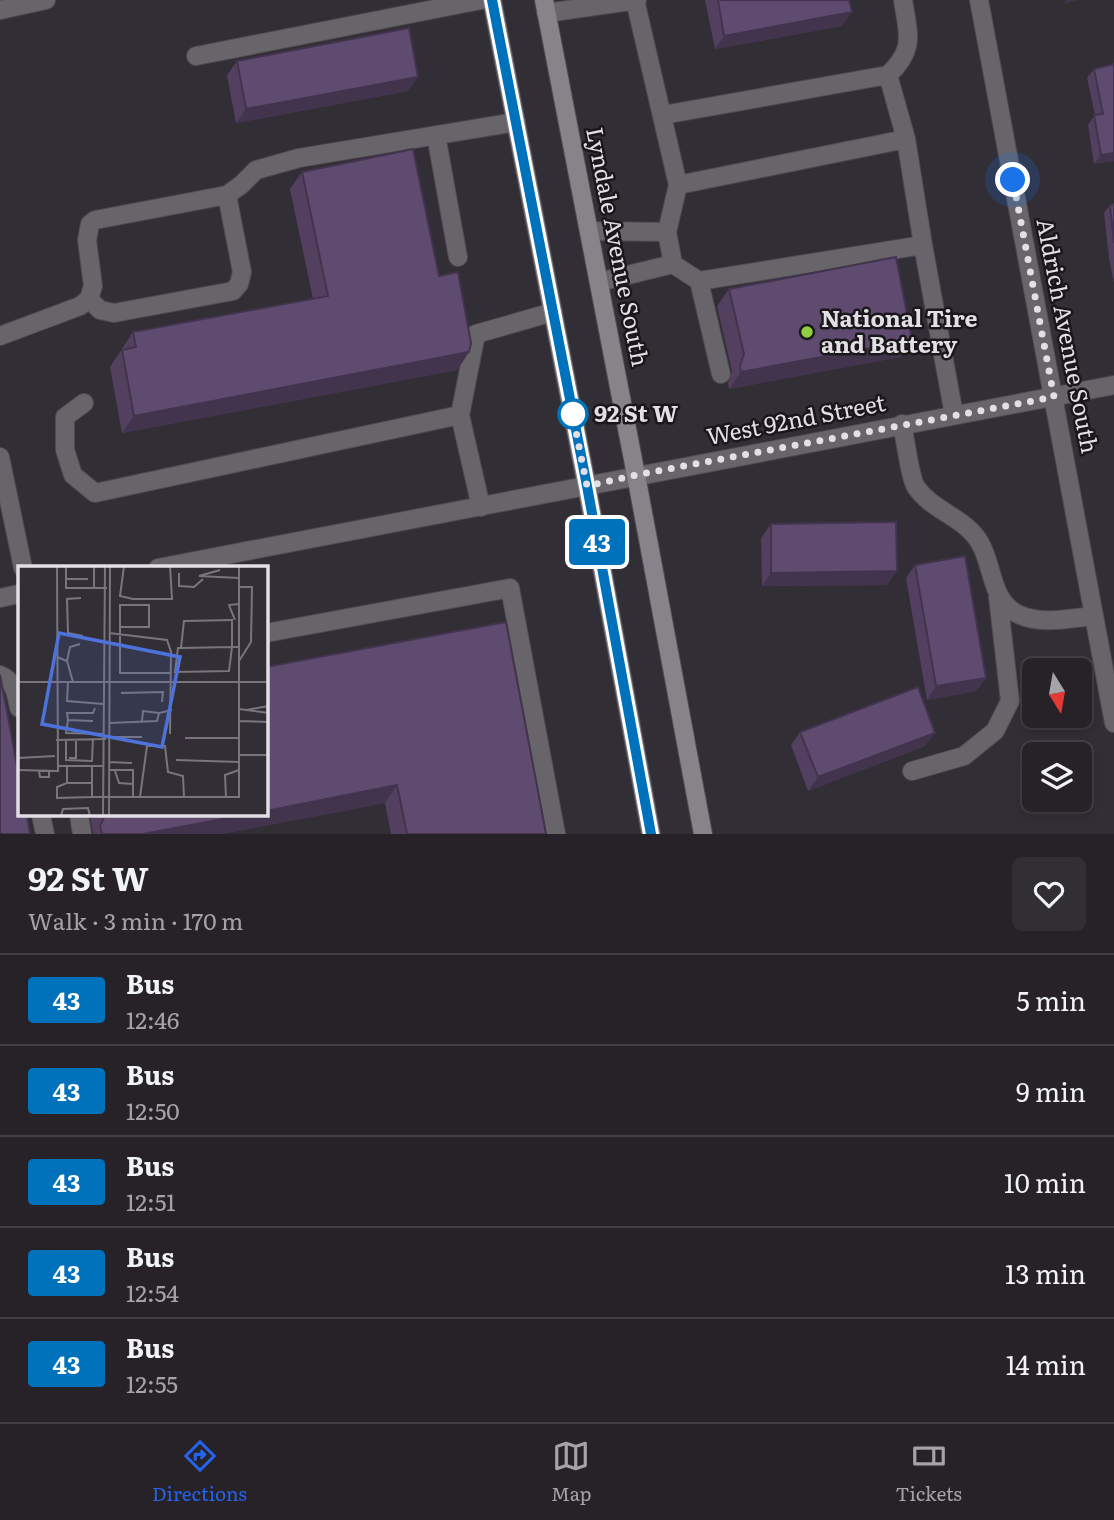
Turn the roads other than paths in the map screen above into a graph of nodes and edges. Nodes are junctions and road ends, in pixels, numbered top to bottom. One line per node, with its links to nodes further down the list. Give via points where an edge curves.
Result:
1 (46, 0): 9 (street)
2 (481, 0): 8 (street)
3 (492, 0): 13 (main road)
4 (635, 0): 7 (street); 12 (street)
5 (903, 0): 11 (street, via 909,43 905,57)
6 (979, 0): 30 (street, Aldrich Avenue South)
7 (545, 6): 18 (main road, Lyndale Avenue South)
8 (405, 7): 10 (street)
9 (0, 10)
10 (196, 56)
11 (888, 75): 12 (street); 15 (street)
12 (663, 115): 16 (street)
13 (516, 122): 14 (street); 26 (main road)
14 (436, 135): 17 (street, via 299,158 256,170); 21 (street)
15 (906, 139): 16 (street); 20 (street)
16 (678, 185): 19 (street)
17 (227, 195): 25 (street, via 95,220 87,240 93,286); 25 (street, via 242,272 233,291 114,313 100,310)
18 (589, 231): 19 (street); 24 (main road, Lyndale Avenue South)
19 (667, 232): 22 (street)
20 (923, 245): 23 (street); 33 (street)
21 (458, 257)
22 (673, 264): 23 (street); 24 (street)
23 (699, 281): 28 (street)
24 (599, 282): 36 (main road, Lyndale Avenue South)
25 (89, 299): 27 (street)
26 (553, 312): 32 (street, via 475,334); 37 (main road)
27 (0, 336)
28 (721, 374)
29 (1114, 385): 30 (street, West 92nd Street)
30 (1054, 397): 33 (street, West 92nd Street); 44 (street, Aldrich Avenue South)
31 (84, 403): 32 (street, via 65,417 65,450 73,475 95,493)
32 (460, 415): 38 (street)
33 (954, 415): 34 (street, West 92nd Street)
34 (902, 424): 36 (street, West 92nd Street); 42 (street, via 915,486 942,512 968,527 980,543)
35 (0, 457): 39 (street)
36 (636, 475): 37 (street, West 92nd Street); 56 (main road, Lyndale Avenue South)
37 (587, 486): 38 (street, West 92nd Street); 55 (main road)
38 (481, 507): 40 (street, West 92nd Street)
39 (23, 566)
40 (169, 566)
41 (18, 594): 43 (street)
42 (999, 597): 44 (street, via 1019,615 1049,621); 49 (street, via 1010,701 995,731 964,756)
43 (0, 598)
44 (1094, 616): 48 (street, Aldrich Avenue South)
45 (268, 633): 54 (street, via 510,588)
46 (0, 676): 47 (street, via 15,687)
47 (18, 703)
48 (1114, 723)
49 (912, 771)
50 (41, 816): 52 (street)
51 (79, 816): 53 (street)
52 (46, 834)
53 (82, 834)
54 (556, 834)
55 (651, 834)
56 (703, 834)

